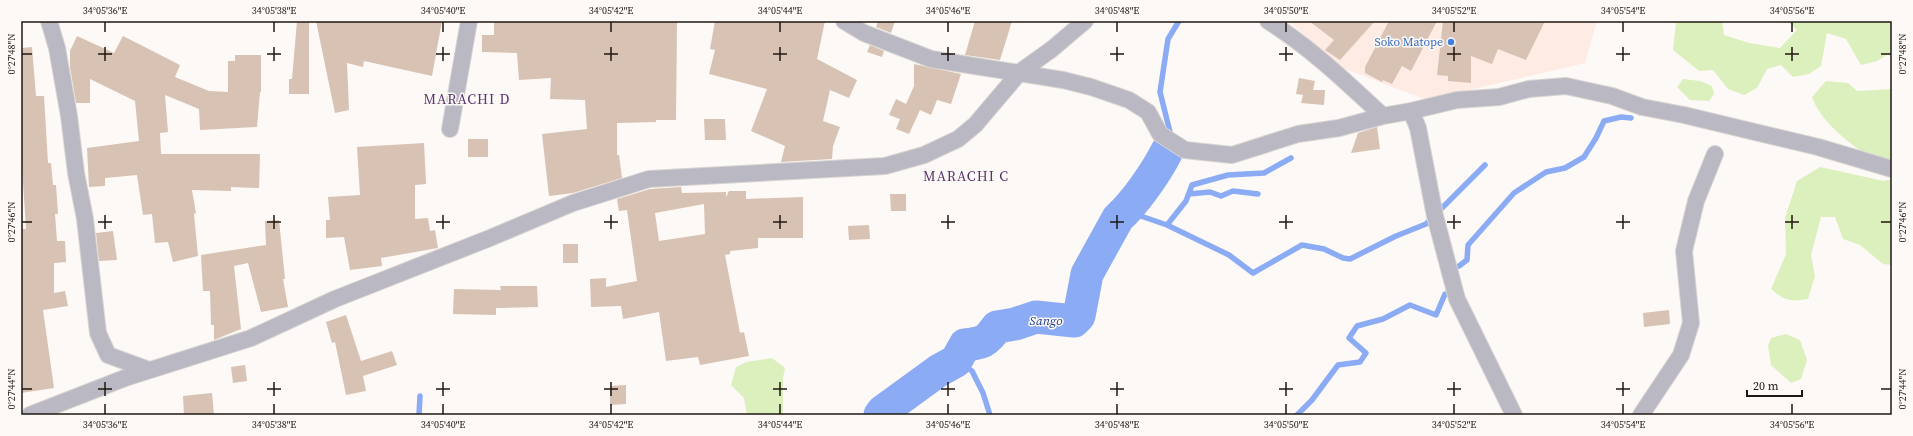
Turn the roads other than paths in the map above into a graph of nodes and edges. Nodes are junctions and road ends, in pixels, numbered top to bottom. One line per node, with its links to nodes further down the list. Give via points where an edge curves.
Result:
1 (49, 21): 12 (street, via 57,48 69,116 85,219 98,333 108,355)
2 (469, 21): 9 (street)
3 (844, 21): 6 (street, via 864,33 931,59)
4 (1085, 21): 6 (street)
5 (1268, 21): 8 (street, via 1320,59)
6 (1020, 72): 8 (street, via 1091,87 1129,100 1148,112 1160,134 1185,150 1204,153 1232,155 1298,134 1339,128); 12 (street, via 975,125 958,139 924,155 885,166 649,179 573,203 335,299 251,338)
7 (1411, 111): 8 (street); 11 (street, via 1457,100 1499,97 1530,89 1566,86 1612,96 1642,107 1818,147); 14 (street, via 1418,128 1435,216 1457,299)
8 (1382, 116)
9 (450, 129)
10 (1715, 154): 15 (street, via 1696,201 1684,251 1691,323 1681,355)
11 (1892, 169)
12 (149, 370): 13 (street)
13 (30, 415)
14 (1514, 415)
15 (1641, 415)

